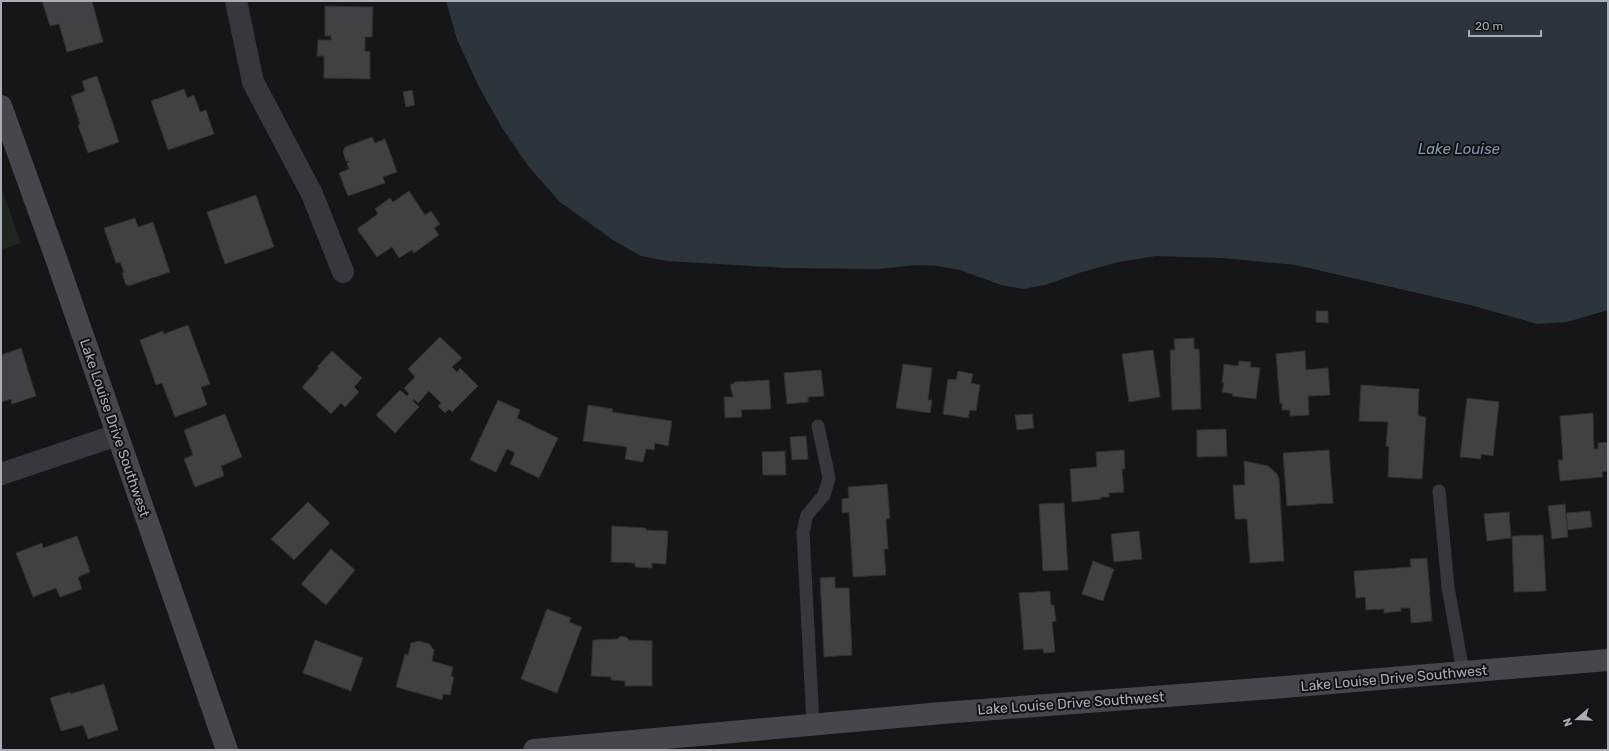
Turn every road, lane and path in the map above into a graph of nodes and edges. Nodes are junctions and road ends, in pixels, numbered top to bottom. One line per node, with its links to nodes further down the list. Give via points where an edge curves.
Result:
1 (236, 1): 3 (street, via 253,82 312,194)
2 (1, 106): 5 (street, Lake Louise Drive Southwest)
3 (343, 272)
4 (818, 426): 10 (lane, via 829,478 824,495 807,515 803,532)
5 (117, 435): 6 (street); 11 (street, Lake Louise Drive Southwest)
6 (1, 474)
7 (1439, 491): 9 (lane, via 1448,587)
8 (1608, 660): 9 (street, Lake Louise Drive Southwest)
9 (1463, 672): 10 (street, Lake Louise Drive Southwest)
10 (813, 724): 12 (street, Lake Louise Drive Southwest)
11 (227, 750)
12 (538, 750)

